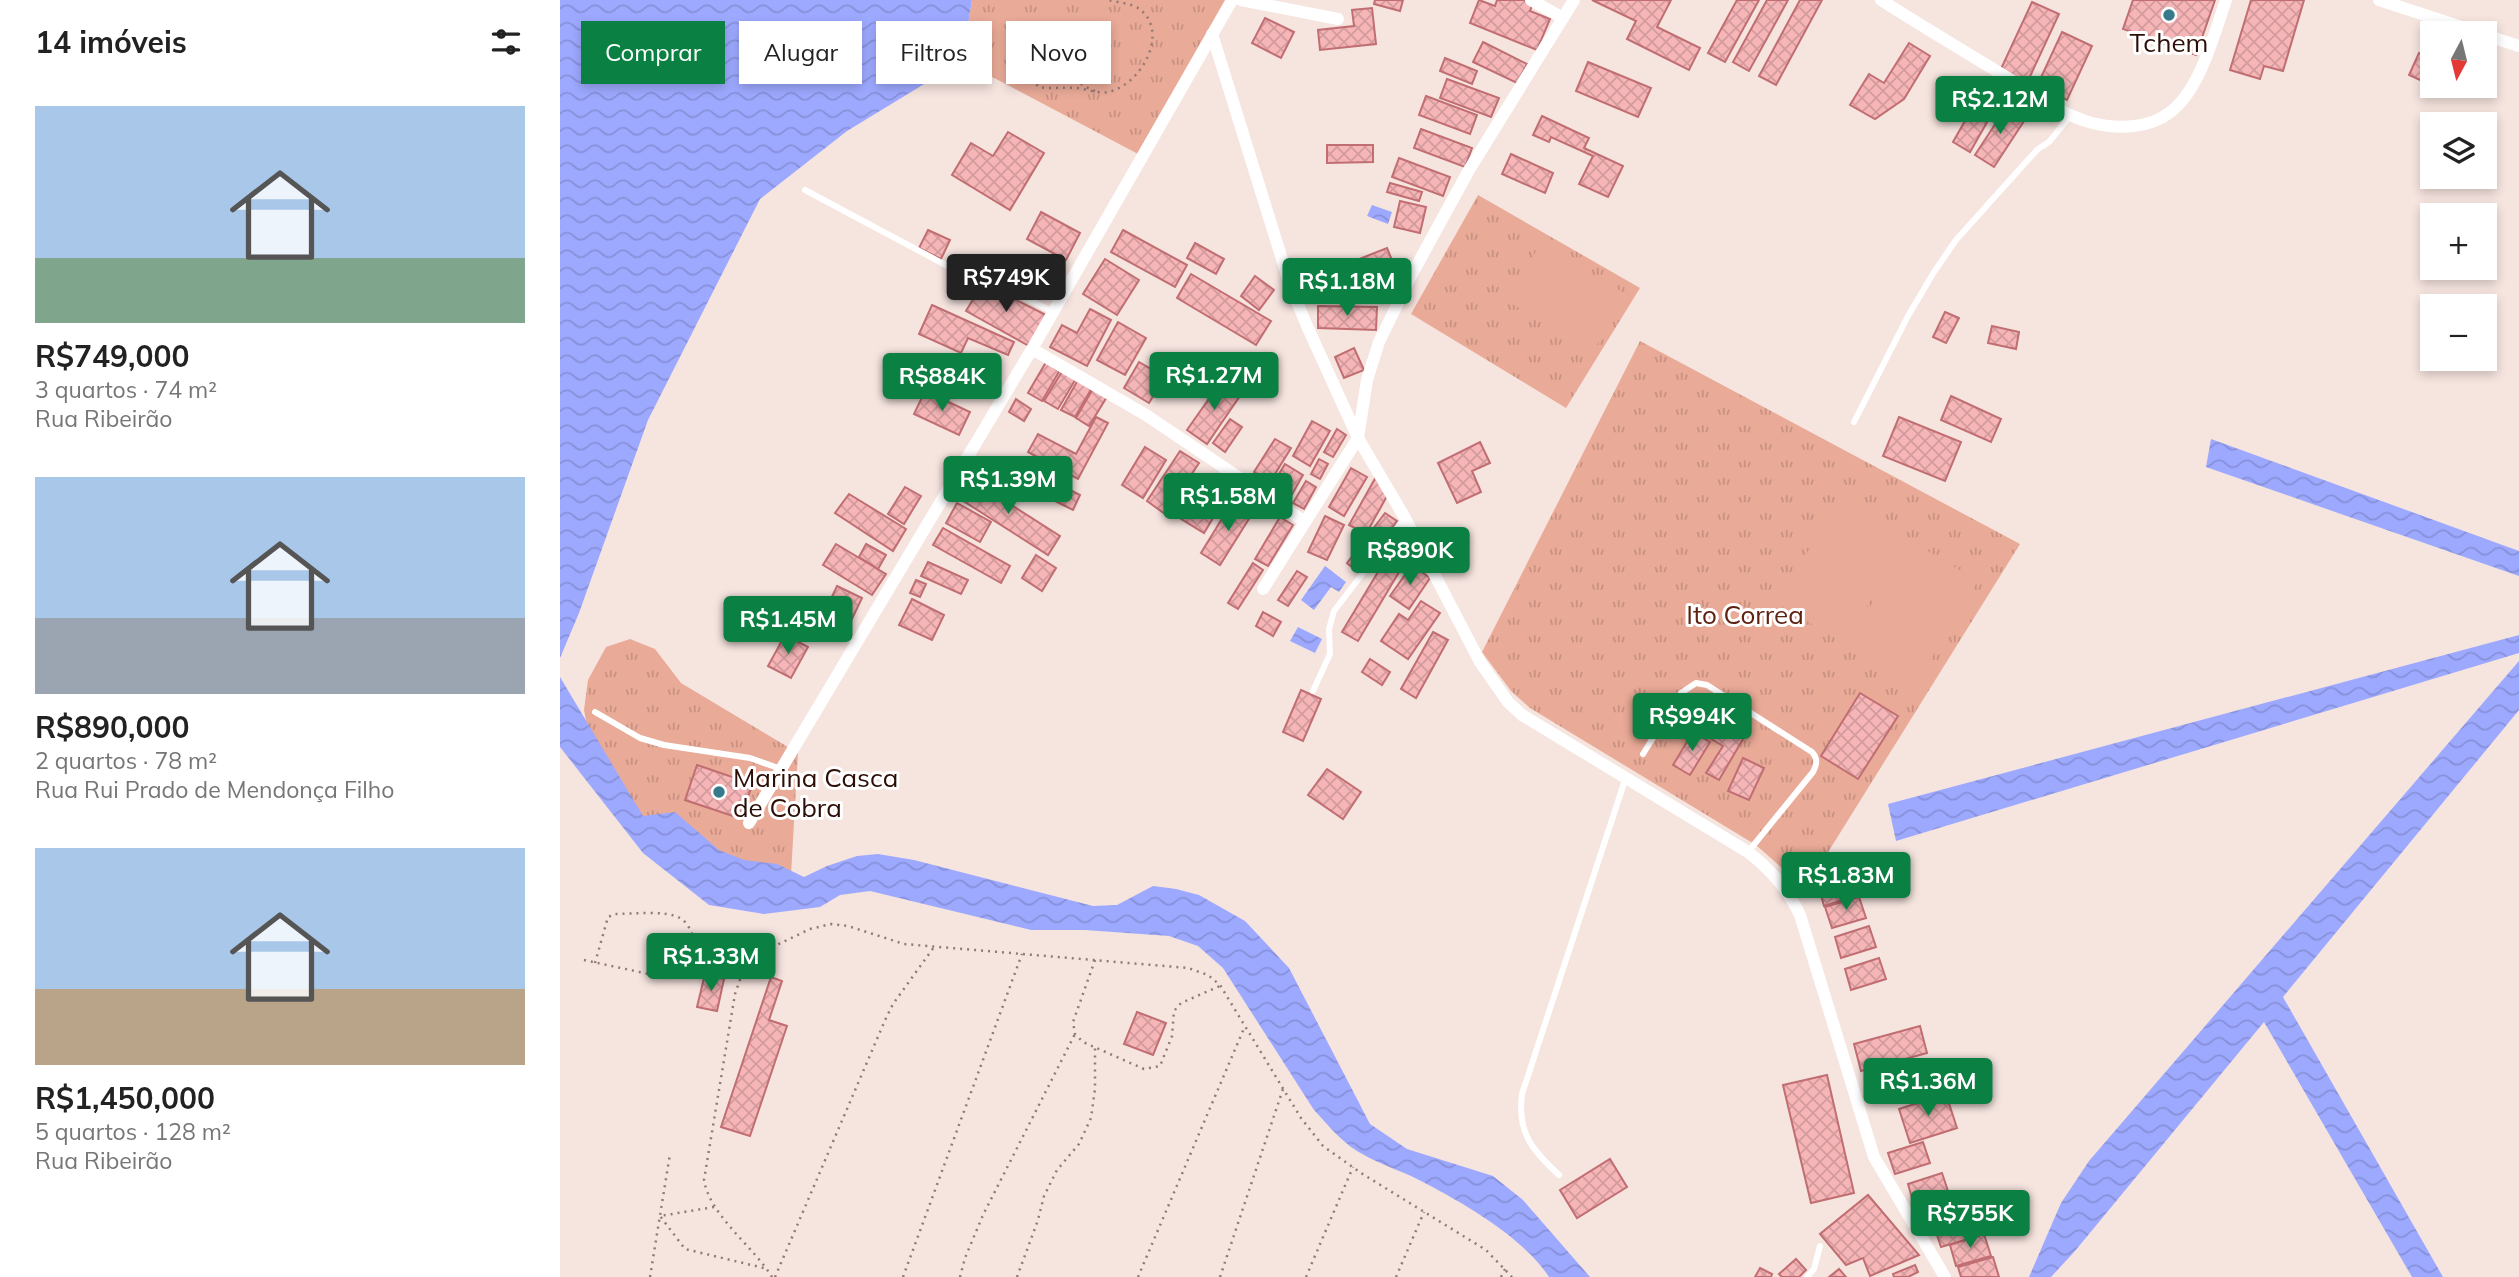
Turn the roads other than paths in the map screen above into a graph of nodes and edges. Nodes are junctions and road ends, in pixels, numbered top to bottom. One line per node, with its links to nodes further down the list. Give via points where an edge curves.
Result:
1 (1232, 0): 11 (street)
2 (1241, 0): 9 (street)
3 (1531, 0): 8 (street)
4 (1574, 0): 8 (street)
5 (1881, 0): 14 (street)
6 (2226, 0): 14 (street, via 2202,66 2170,113 2124,127)
7 (2378, 0): 10 (street)
8 (1563, 18): 19 (street, via 1469,170 1412,274 1379,342 1367,380)
9 (1338, 19)
10 (2443, 21)
11 (1212, 34): 16 (street); 19 (street, via 1290,285)
12 (2497, 39): 13 (street)
13 (2519, 46)
14 (2070, 116): 18 (lane, via 1956,240 1908,316)
15 (805, 190): 16 (lane, via 970,278 984,277)
16 (1054, 312): 17 (street)
17 (1032, 349): 21 (street, via 1146,415); 26 (street)
18 (1854, 422)
19 (1358, 438): 20 (street); 21 (street)
20 (1405, 518): 23 (lane, via 1334,611 1330,654); 27 (street, via 1480,662 1508,702)
21 (1306, 522): 22 (street)
22 (1263, 589)
23 (1312, 691)
24 (595, 712): 26 (lane, via 640,738 750,758)
25 (1643, 754): 29 (lane, via 1681,693 1696,683 1707,685 1812,752 1817,764 1813,772)
26 (781, 769): 28 (street)
27 (1626, 777): 29 (street); 30 (lane, via 1522,1094 1525,1135)
28 (749, 823)
29 (1748, 852): 33 (street, via 1783,885 1800,915 1874,1157)
30 (1559, 1175)
31 (1820, 1246): 32 (lane)
32 (1807, 1277)
33 (1945, 1277)

